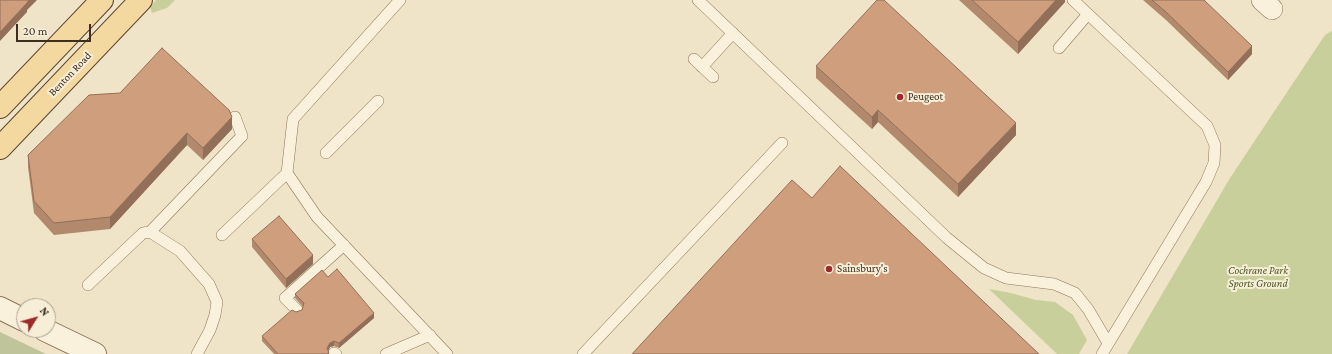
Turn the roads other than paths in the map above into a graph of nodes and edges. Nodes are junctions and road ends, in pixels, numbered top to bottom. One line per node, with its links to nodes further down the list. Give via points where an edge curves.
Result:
1 (102, 0): 13 (main road)
2 (141, 0): 16 (main road, Benton Road)
3 (400, 0): 18 (lane, via 293,119)
4 (698, 0): 7 (lane)
5 (1074, 0): 6 (lane)
6 (1088, 14): 8 (lane); 28 (lane, via 1207,126 1215,144 1214,163 1206,182)
7 (733, 33): 10 (lane); 28 (lane, via 947,238 984,268 1006,278 1054,284 1075,293 1088,309)
8 (1058, 48)
9 (694, 59): 10 (lane)
10 (702, 67): 11 (lane)
11 (713, 77)
12 (378, 101): 17 (lane)
13 (0, 107)
14 (235, 117): 19 (lane, via 242,136)
15 (782, 143): 33 (lane)
16 (0, 148)
17 (326, 153)
18 (287, 173): 20 (lane); 21 (lane, via 317,217)
19 (150, 232): 22 (lane, via 143,233); 30 (lane, via 180,251 209,284 217,302 216,315)
20 (222, 235)
21 (344, 245): 24 (lane, via 285,298); 27 (lane)
22 (88, 286)
23 (0, 308): 25 (street)
24 (297, 310)
25 (16, 316)
26 (56, 335): 29 (street)
27 (430, 335): 31 (lane); 32 (lane)
28 (1108, 343): 34 (lane)
29 (94, 354)
30 (197, 354)
31 (386, 354)
32 (447, 354)
33 (583, 354)
34 (1102, 354)

